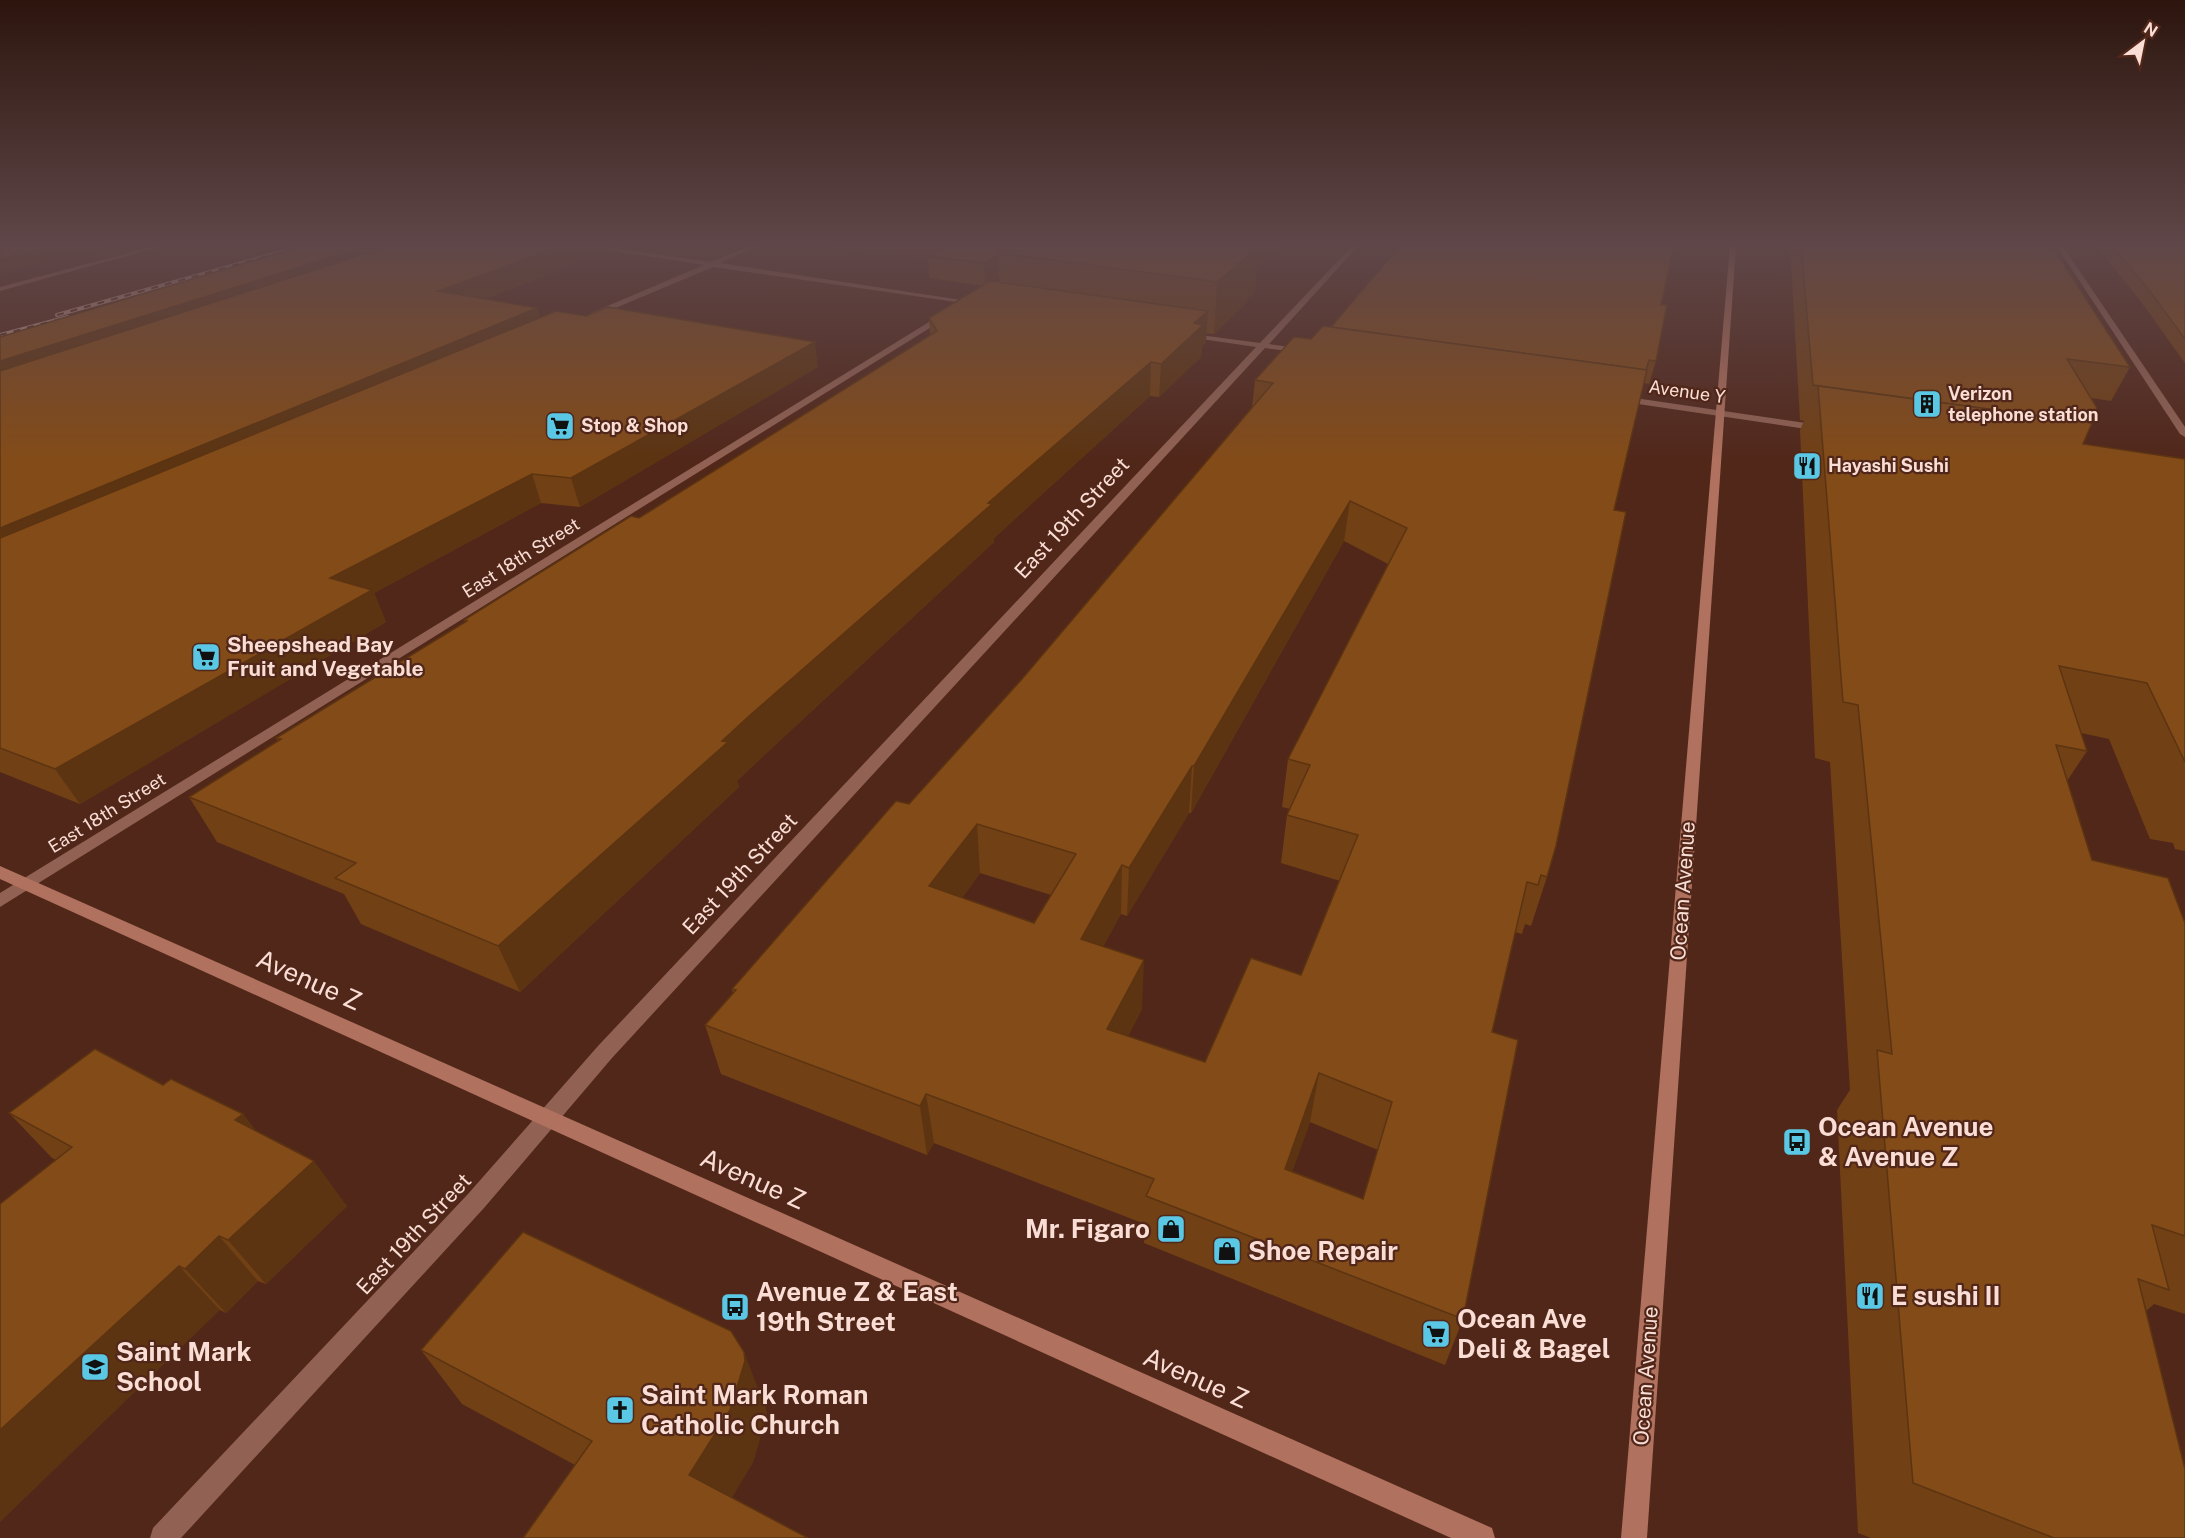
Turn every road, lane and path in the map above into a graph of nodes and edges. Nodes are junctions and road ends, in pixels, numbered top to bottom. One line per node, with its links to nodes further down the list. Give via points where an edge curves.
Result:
1 (590, 317): 6 (street)
2 (944, 317): 15 (street, East 18th Street)
3 (1289, 317): 8 (street, East 19th Street)
4 (1728, 317): 11 (main road, Ocean Avenue)
5 (2107, 317): 13 (street)
6 (585, 319)
7 (1172, 332): 8 (street)
8 (1262, 346): 9 (street); 17 (street, East 19th Street)
9 (1315, 354)
10 (1607, 397): 11 (street, Avenue Y)
11 (1721, 414): 12 (street, Avenue Y); 20 (main road, Ocean Avenue)
12 (1834, 430)
13 (2185, 434)
14 (0, 872): 15 (main road, Avenue Z)
15 (27, 884): 16 (street, East 18th Street); 17 (main road, Avenue Z)
16 (0, 901)
17 (548, 1118): 18 (street, East 19th Street, via 476,1201); 19 (main road, Avenue Z)
18 (163, 1538)
19 (1482, 1538)
20 (1634, 1538)

